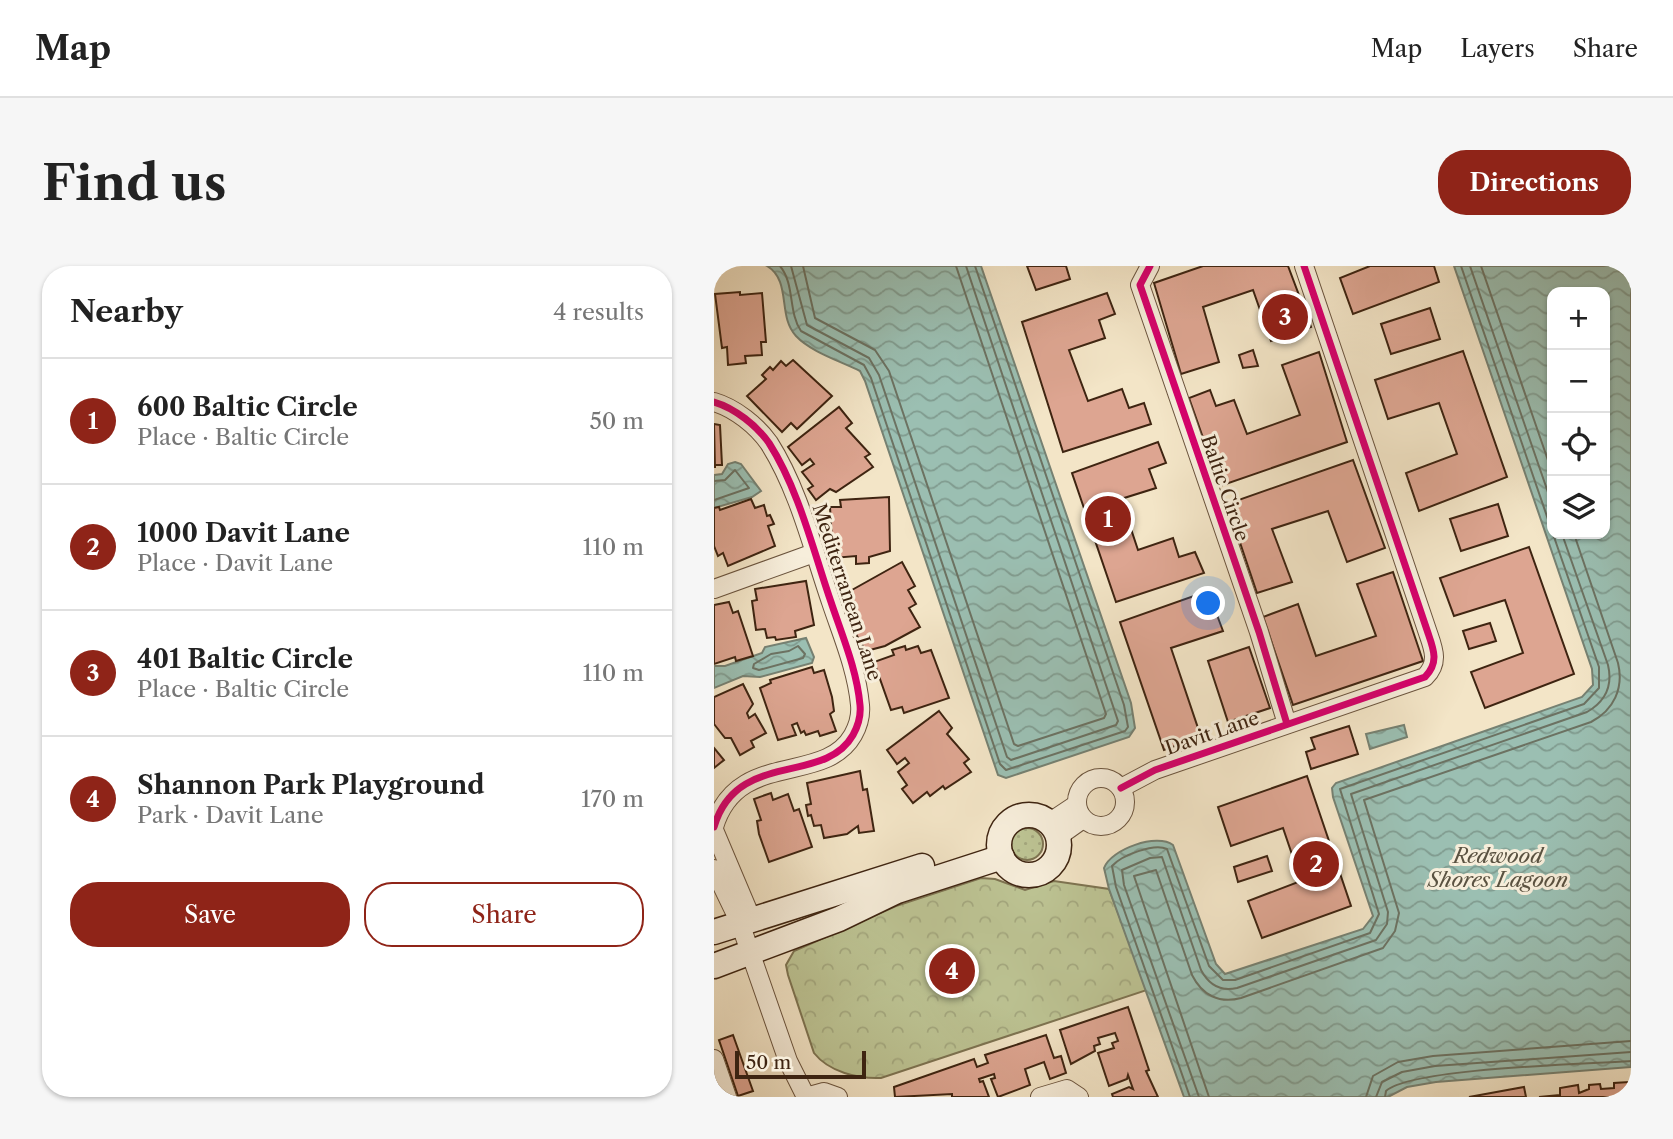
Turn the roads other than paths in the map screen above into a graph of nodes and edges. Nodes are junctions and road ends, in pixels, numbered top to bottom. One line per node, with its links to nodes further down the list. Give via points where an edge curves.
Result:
1 (1150, 266): 6 (street, Baltic Circle, via 1140,285)
2 (1304, 266): 6 (street, Davit Lane, via 1435,658 1425,677)
3 (714, 402): 4 (street, Mediterranean Lane, via 746,420 767,441)
4 (814, 553): 5 (street); 9 (street, Mediterranean Lane, via 853,671 860,703 858,723 844,747 826,757 741,786 721,807)
5 (714, 589)
6 (1287, 724): 7 (street, Davit Lane, via 1155,770)
7 (1121, 788): 8 (street, via 1108,779 1093,780 1081,789); 8 (street, via 1124,811 1113,823 1097,826)
8 (1080, 812): 10 (street)
9 (714, 828): 13 (street)
10 (1054, 829): 11 (street, via 1032,814 1014,818 1002,832); 11 (street, via 1058,856 1045,871 1016,872)
11 (1000, 849): 13 (street); 15 (street)
12 (714, 869): 13 (street)
13 (746, 921): 14 (street); 15 (street)
14 (714, 932)
15 (751, 954): 16 (street); 19 (street, via 788,1061)
16 (714, 967)
17 (714, 1059): 18 (street)
18 (721, 1089)
19 (806, 1097): 20 (street, via 824,1092)
20 (838, 1097)
21 (1040, 1097): 22 (street, via 1067,1089)
22 (1079, 1097)

